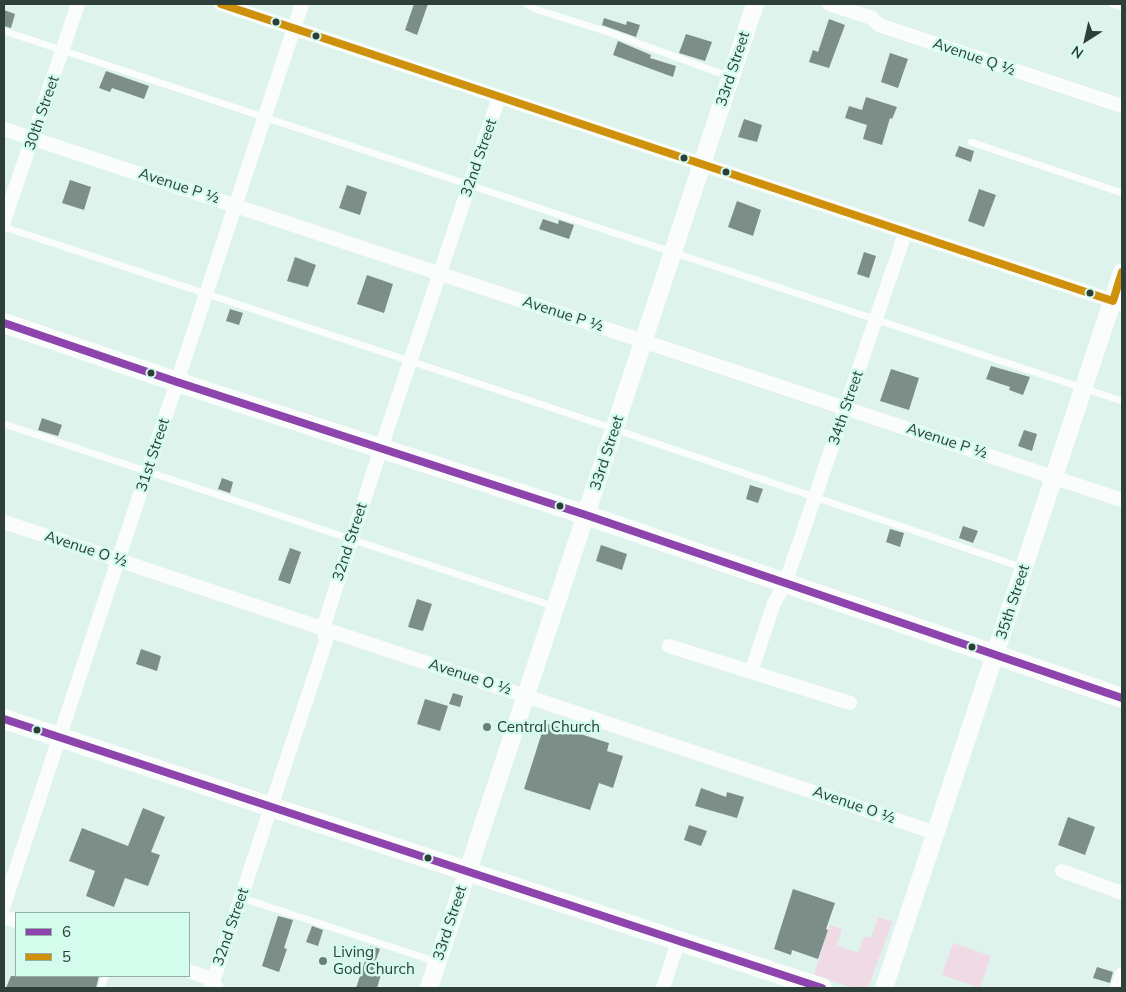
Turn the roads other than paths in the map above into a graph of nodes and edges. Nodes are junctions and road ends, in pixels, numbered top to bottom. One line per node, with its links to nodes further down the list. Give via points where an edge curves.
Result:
1 (78, 4): 11 (street, 30th Street)
2 (221, 4): 9 (street)
3 (302, 4): 9 (street, 31st Street)
4 (527, 4): 12 (lane)
5 (755, 4): 12 (street, 33rd Street)
6 (829, 4): 14 (street, Avenue Q ½)
7 (1112, 4): 8 (lane)
8 (1122, 7)
9 (294, 28): 13 (street); 15 (street, 31st Street)
10 (4, 31): 11 (lane)
11 (63, 50): 15 (lane); 17 (street, 30th Street)
12 (730, 77): 19 (street, 33rd Street)
13 (499, 97): 19 (street); 20 (street, 32nd Street)
14 (1122, 106)
15 (265, 117): 20 (lane); 22 (street, 31st Street)
16 (4, 129): 17 (street, Avenue P ½)
17 (33, 138): 22 (street, Avenue P ½); 23 (street, 30th Street)
18 (970, 142): 21 (lane)
19 (702, 164): 25 (street); 26 (street, 33rd Street)
20 (470, 184): 26 (lane); 28 (street, 32nd Street)
21 (1122, 193)
22 (236, 205): 28 (street, Avenue P ½); 29 (street, 31st Street)
23 (4, 222)
24 (4, 227): 29 (lane)
25 (906, 231): 30 (street); 31 (street, 34th Street)
26 (673, 251): 31 (lane); 33 (street, 33rd Street)
27 (1122, 272): 30 (street, 35th Street)
28 (440, 273): 33 (street, Avenue P ½); 34 (street, 32nd Street)
29 (206, 294): 34 (lane); 35 (street, 31st Street)
30 (1117, 303): 36 (street, 35th Street)
31 (876, 319): 36 (lane); 38 (street, 34th Street)
32 (4, 323): 35 (main road)
33 (644, 340): 38 (street, Avenue P ½); 40 (street, 33rd Street)
34 (410, 361): 40 (lane); 41 (street, 32nd Street)
35 (177, 382): 41 (main road); 42 (street, 31st Street)
36 (1084, 388): 37 (lane); 43 (street, 35th Street)
37 (1122, 401)
38 (846, 408): 43 (street, Avenue P ½); 44 (street, 34th Street)
39 (4, 424): 42 (lane)
40 (615, 429): 44 (lane); 46 (street, 33rd Street)
41 (380, 448): 46 (main road); 48 (street, 32nd Street)
42 (148, 471): 48 (lane); 49 (street, 31st Street)
43 (1054, 477): 45 (street, Avenue P ½); 50 (street, 35th Street)
44 (816, 497): 50 (lane); 51 (street, 34th Street)
45 (1122, 500)
46 (586, 515): 51 (main road); 52 (street, 33rd Street)
47 (4, 522): 49 (street, Avenue O ½)
48 (351, 539): 52 (lane); 53 (street, 32nd Street)
49 (119, 560): 53 (street, Avenue O ½); 61 (street, 31st Street)
50 (1024, 568): 55 (street, 35th Street)
51 (785, 584): 55 (main road); 56 (street, 34th Street, via 774,603)
52 (556, 607): 57 (street, 33rd Street)
53 (323, 628): 57 (street, Avenue O ½); 62 (street, 32nd Street, via 326,641)
54 (669, 646): 56 (street)
55 (995, 655): 58 (main road); 63 (street, 35th Street)
56 (751, 672): 59 (street)
57 (527, 695): 63 (street, Avenue O ½); 64 (street, 33rd Street)
58 (1122, 698)
59 (850, 703)
60 (4, 719): 61 (main road)
61 (59, 737): 62 (main road); 68 (street, 31st Street)
62 (270, 807): 64 (main road); 67 (street, 32nd Street)
63 (936, 833): 77 (street, 35th Street)
64 (466, 871): 69 (main road); 70 (street, 33rd Street)
65 (1062, 871): 66 (street)
66 (1122, 893)
67 (242, 898): 70 (lane); 73 (street, 32nd Street)
68 (4, 905)
69 (678, 942): 75 (street); 76 (main road)
70 (438, 962): 74 (street, 33rd Street)
71 (190, 971): 73 (street, via 208,978)
72 (1122, 974): 78 (street)
73 (214, 986)
74 (429, 988)
75 (663, 988)
76 (822, 988)
77 (884, 988)
78 (1117, 988)

